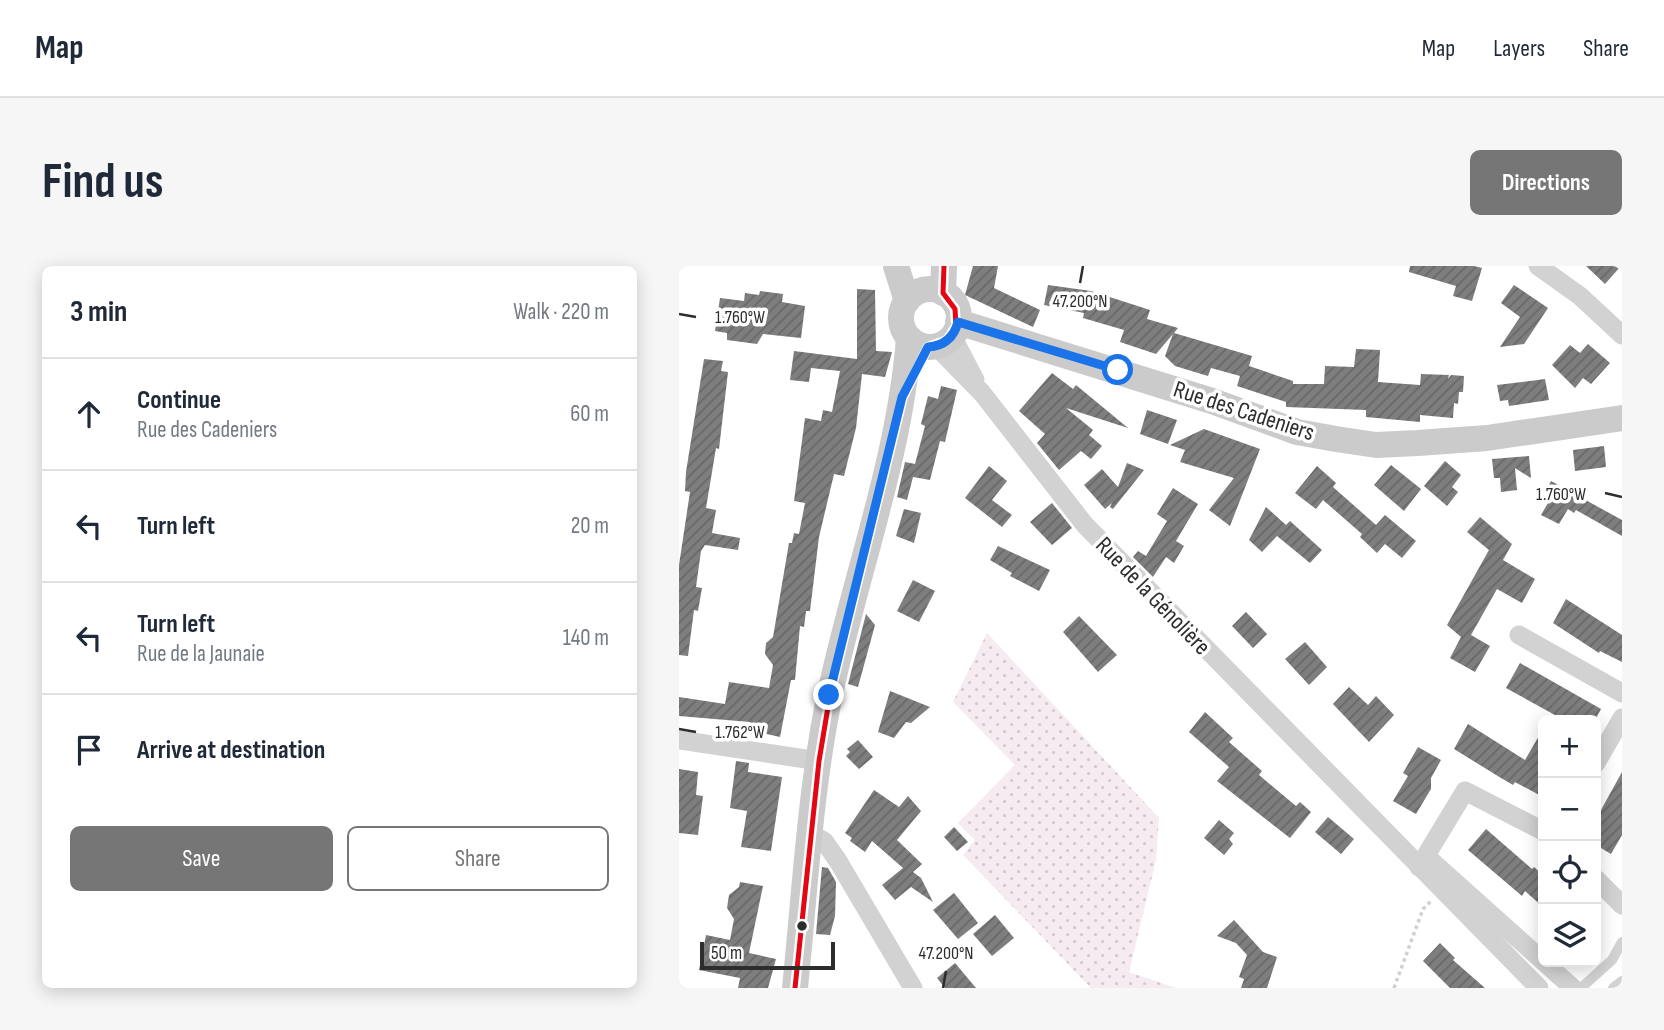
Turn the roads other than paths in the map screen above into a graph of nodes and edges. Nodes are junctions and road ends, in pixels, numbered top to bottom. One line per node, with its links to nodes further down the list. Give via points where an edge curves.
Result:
1 (896, 266): 5 (main road)
2 (908, 266): 5 (main road)
3 (944, 266): 5 (main road)
4 (1538, 266): 6 (street)
5 (926, 288): 7 (main road, via 955,305); 7 (main road, via 902,324)
6 (1622, 335)
7 (937, 338): 8 (main road, Rue des Cadeniers, via 1212,401 1297,432 1377,444 1487,438); 14 (main road, via 902,397 829,695); 17 (street, Rue de la Génolière, via 1084,525 1339,787)
8 (1622, 418)
9 (1519, 635): 10 (street)
10 (1622, 694)
11 (1622, 718): 13 (street)
12 (679, 740): 14 (street)
13 (1601, 754)
14 (819, 761): 16 (main road)
15 (1538, 828): 17 (street, via 1465,791)
16 (811, 834): 23 (main road); 24 (street, via 824,841 838,861)
17 (1422, 861): 21 (street, Rue de la Génolière); 25 (street, Rue de la Génolière, via 1442,890)
18 (1601, 884): 19 (street)
19 (1622, 905)
20 (1622, 942): 27 (lane, via 1612,960)
21 (1538, 958)
22 (1549, 967): 26 (street, Rue de la Génolière)
23 (795, 988)
24 (913, 988)
25 (1539, 988)
26 (1573, 988)
27 (1581, 988)

